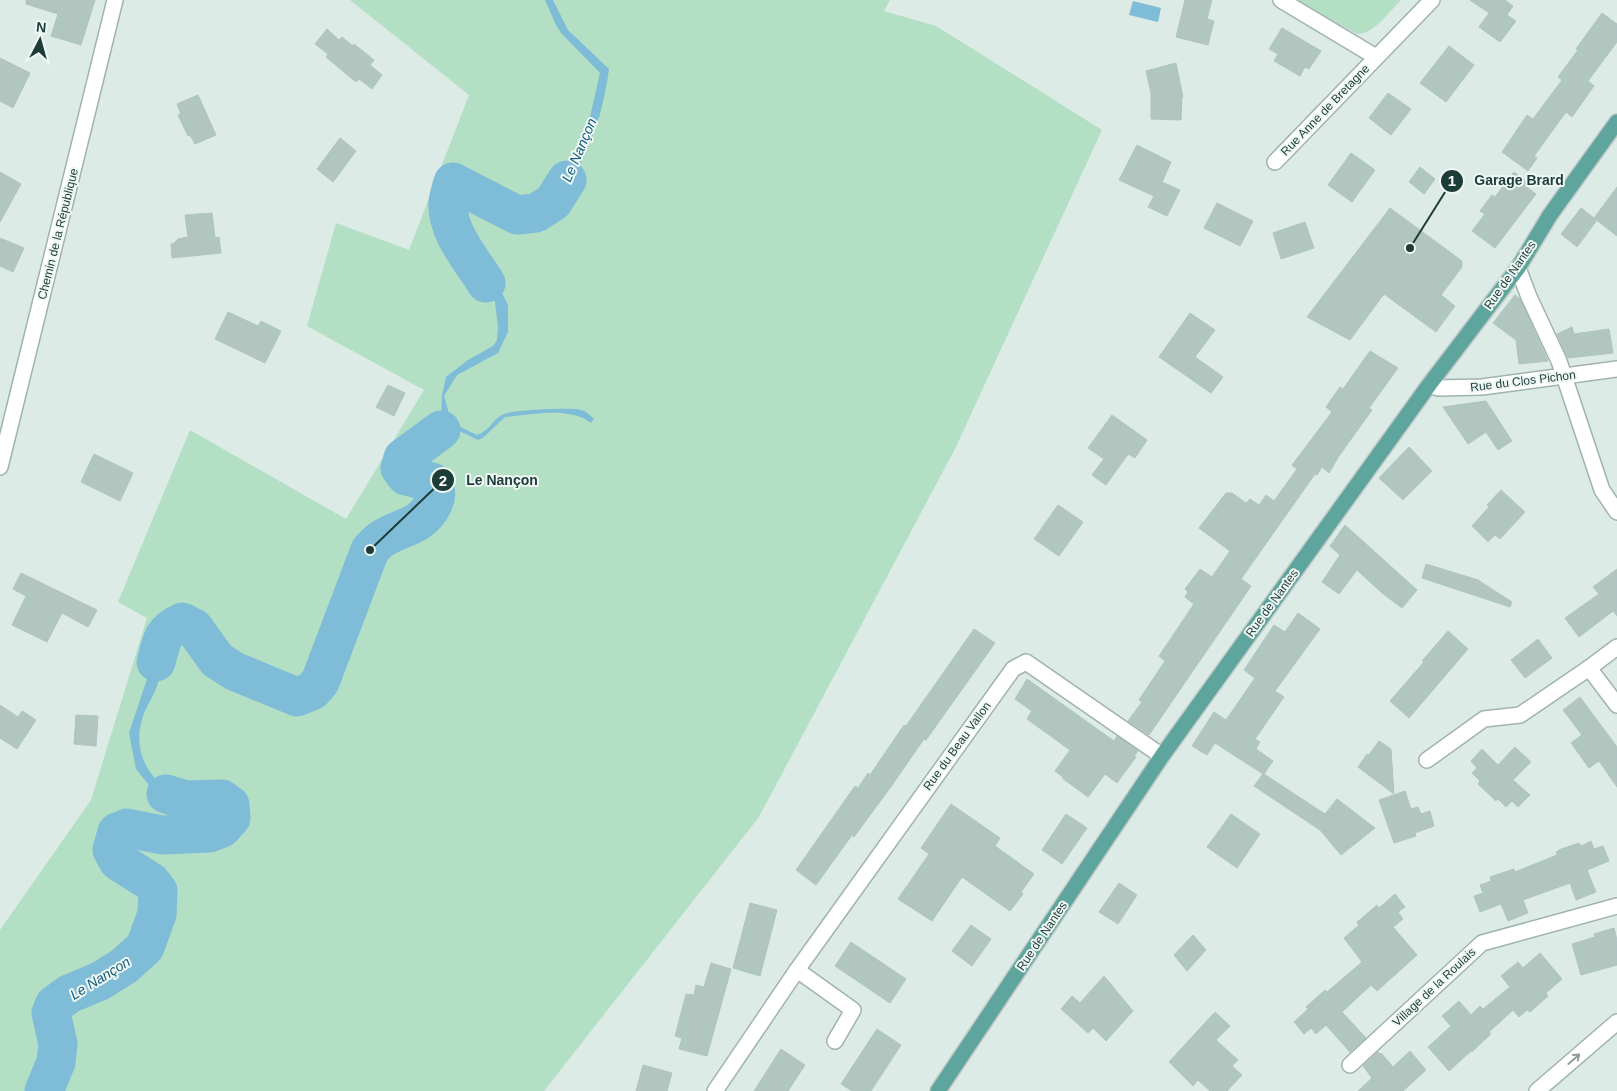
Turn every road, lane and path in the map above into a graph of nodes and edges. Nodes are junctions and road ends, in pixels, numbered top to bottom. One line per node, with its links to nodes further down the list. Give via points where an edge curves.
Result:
1 (115, 0): 11 (street, Chemin de la République)
2 (1281, 0): 4 (street, Rue Anne de Bretagne)
3 (1432, 0): 4 (street, Rue Anne de Bretagne)
4 (1376, 58): 6 (street, Rue Anne de Bretagne)
5 (1617, 122): 7 (main road, Rue de Nantes, via 1550,215)
6 (1275, 162)
7 (1518, 268): 9 (street); 10 (main road, Rue de Nantes)
8 (1617, 369): 9 (street, Rue du Clos Pichon)
9 (1564, 376): 10 (street, Rue du Clos Pichon, via 1482,387 1438,388); 12 (street, via 1602,490)
10 (1428, 385): 16 (main road, Rue de Nantes)
11 (0, 467)
12 (1617, 512)
13 (1617, 647): 14 (street)
14 (1589, 668): 15 (street); 17 (street, via 1520,715 1484,719)
15 (1617, 705)
16 (1162, 756): 19 (street, Rue du Beau Vallon, via 1026,662 1013,668); 24 (main road, Rue de Nantes)
17 (1427, 760)
18 (1617, 906): 22 (street, Village de la Roulais, via 1482,943)
19 (797, 970): 21 (street, via 853,1010); 23 (street, Rue du Beau Vallon)
20 (1617, 1022): 25 (street, one-way to 20)
21 (835, 1041)
22 (1350, 1065)
23 (715, 1091)
24 (938, 1091)
25 (1537, 1091)

